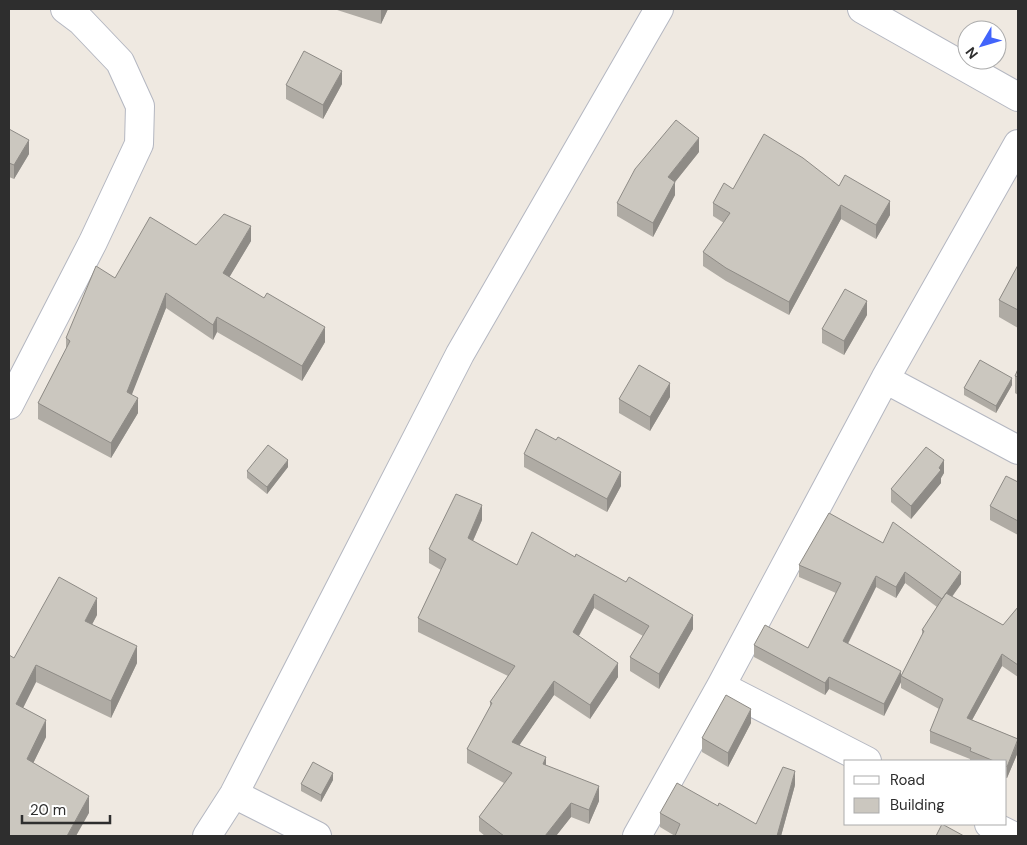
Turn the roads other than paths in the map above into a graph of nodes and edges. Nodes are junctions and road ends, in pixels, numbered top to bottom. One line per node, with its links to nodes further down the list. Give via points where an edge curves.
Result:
1 (64, 9): 7 (street, via 81,21 120,62 140,106 139,144 93,242)
2 (658, 9): 11 (street, via 460,354)
3 (862, 9): 4 (street)
4 (1018, 97)
5 (1018, 144): 6 (street)
6 (884, 379): 8 (street); 9 (street)
7 (9, 405)
8 (1018, 450)
9 (721, 686): 10 (street); 15 (street)
10 (865, 760)
11 (234, 794): 13 (street); 14 (street)
12 (991, 825): 16 (street)
13 (207, 836)
14 (317, 836)
15 (637, 836)
16 (1013, 836)

